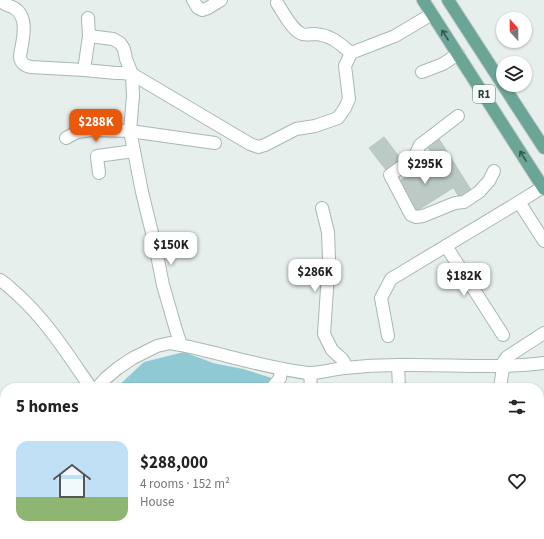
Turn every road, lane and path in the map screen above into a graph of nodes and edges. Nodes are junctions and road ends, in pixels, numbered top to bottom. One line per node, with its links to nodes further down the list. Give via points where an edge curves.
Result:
1 (1, 0): 12 (street, via 16,9 23,17 20,60 23,64 31,68)
2 (193, 0): 3 (street, via 202,10)
3 (221, 0)
4 (423, 0): 7 (main road, R1)
5 (448, 0): 15 (main road, R1)
6 (277, 3): 10 (street, via 294,29 301,34 328,36)
7 (432, 14): 10 (street, via 395,36); 11 (main road, R1, one-way to 7)
8 (88, 18): 9 (street)
9 (88, 36): 12 (street); 14 (street, via 120,43)
10 (351, 53): 14 (street, via 344,66 349,99 338,118 296,130 258,147)
11 (458, 54): 13 (street, via 443,64); 25 (main road, R1, one-way to 11)
12 (84, 70): 14 (street)
13 (422, 72)
14 (132, 74): 18 (street)
15 (496, 74)
16 (508, 92): 21 (main road, R1)
17 (458, 116): 23 (street, via 420,145 414,158 390,175 412,215 423,216 454,203 464,202 479,192)
18 (130, 131): 19 (street, via 92,130 77,132); 20 (street); 22 (street)
19 (66, 138)
20 (215, 143)
21 (544, 148)
22 (134, 151): 24 (street, via 98,156); 34 (street, via 162,285)
23 (494, 171)
24 (99, 173)
25 (543, 188): 26 (street)
26 (519, 202): 28 (street); 29 (street)
27 (322, 208): 38 (street, via 328,232 329,258 324,334 332,350 344,362)
28 (544, 240)
29 (446, 246): 32 (street); 33 (street, via 391,279 381,298)
30 (0, 280): 41 (street, via 26,302 50,329)
31 (544, 333): 37 (street, via 507,357)
32 (503, 335)
33 (388, 336)
34 (181, 345): 39 (street); 42 (street, via 170,343 158,346 133,358)
35 (544, 363): 37 (street)
36 (398, 365): 37 (street); 38 (street); 45 (street)
37 (503, 367): 46 (street)
38 (345, 368): 40 (street)
39 (281, 369): 40 (street); 43 (street, via 280,378)
40 (310, 373): 44 (street)
41 (88, 383)
42 (102, 383)
43 (276, 383)
44 (311, 383)
45 (399, 383)
46 (501, 383)

